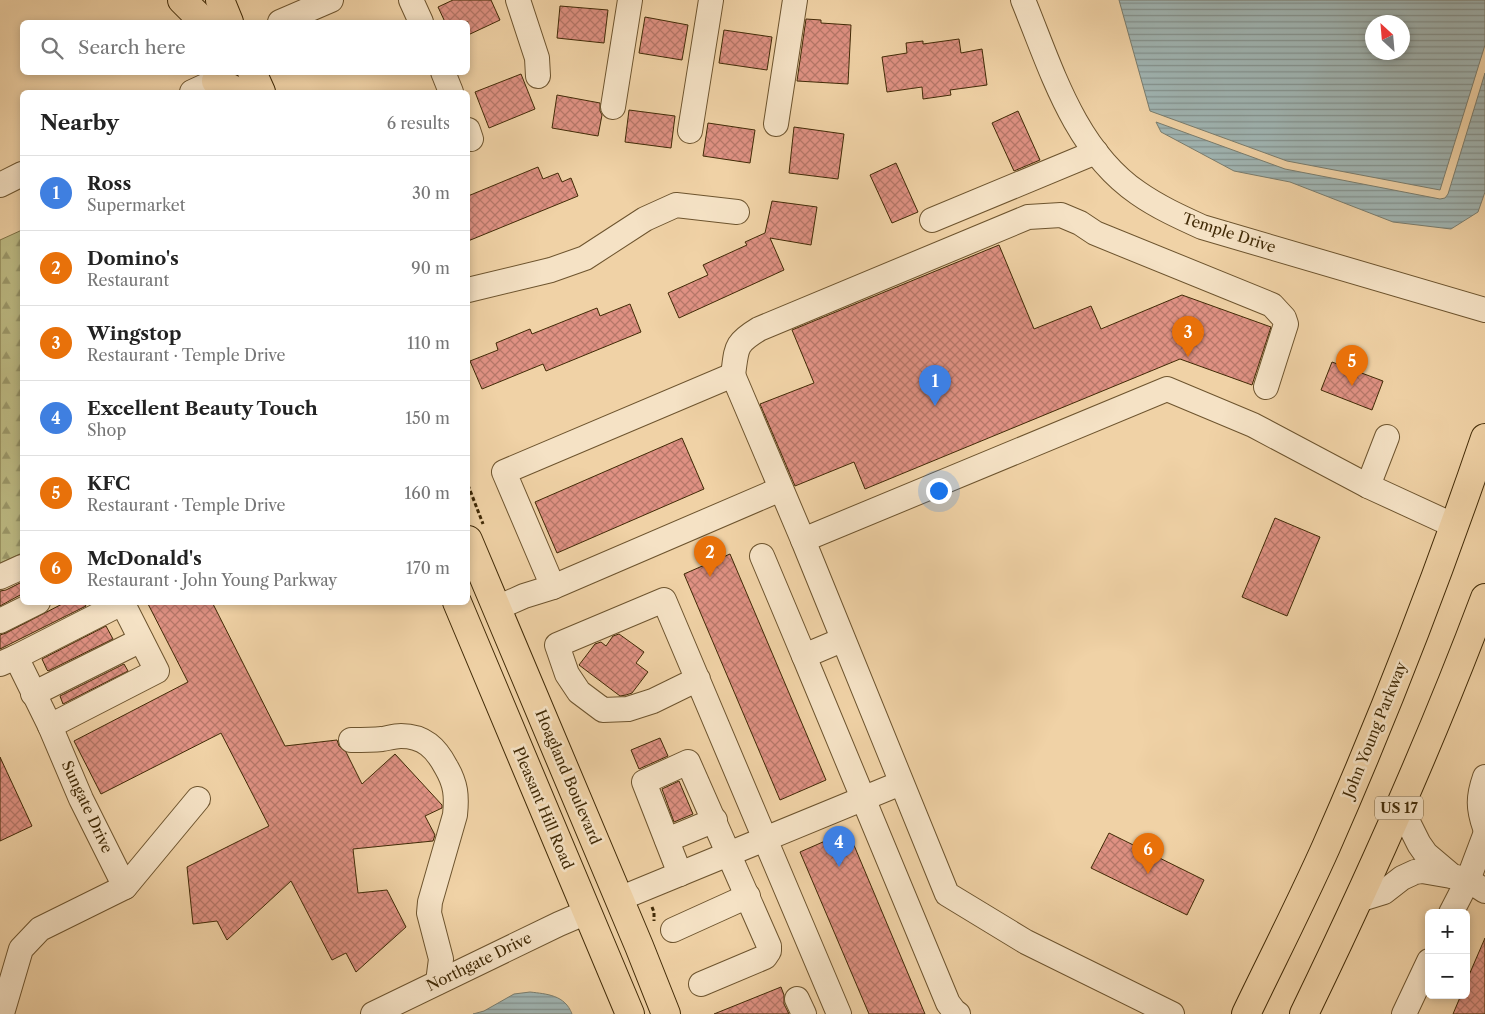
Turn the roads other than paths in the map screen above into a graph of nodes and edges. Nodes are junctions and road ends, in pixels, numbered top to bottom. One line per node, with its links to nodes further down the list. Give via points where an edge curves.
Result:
1 (181, 0): 10 (main road); 11 (main road)
2 (220, 0): 12 (main road)
3 (331, 0): 13 (street)
4 (411, 0): 14 (street)
5 (518, 0): 17 (street, via 537,58)
6 (630, 0): 20 (street)
7 (711, 0): 22 (street)
8 (795, 0): 21 (street)
9 (1023, 0): 23 (street, Temple Drive, via 1061,94)
10 (189, 20)
11 (202, 20)
12 (228, 20)
13 (285, 20)
14 (420, 20)
15 (253, 75): 18 (main road)
16 (444, 75): 19 (street)
17 (538, 76)
18 (260, 90)
19 (450, 90)
20 (613, 107)
21 (776, 124)
22 (690, 131)
23 (1096, 152): 27 (street); 29 (street, Temple Drive, via 1137,192 1167,211 1202,227)
24 (20, 175): 25 (street)
25 (0, 184)
26 (738, 212): 28 (street, via 676,205 645,219 585,258 551,270)
27 (932, 220)
28 (470, 290)
29 (1485, 310)
30 (733, 376): 31 (street, via 738,346 746,336 759,329 1028,216 1061,215 1095,233 1272,305 1286,324); 35 (street); 42 (street, via 504,472)
31 (1266, 387)
32 (1386, 437): 34 (street)
33 (1485, 438): 36 (main road, John Young Parkway)
34 (1368, 486): 36 (street); 37 (street, via 1252,425 1167,389)
35 (781, 489): 37 (street); 42 (street)
36 (1455, 526): 78 (main road, John Young Parkway, via 1326,847)
37 (803, 540): 51 (street)
38 (470, 545): 48 (main road, Hoagland Boulevard)
39 (762, 556): 52 (street)
40 (20, 568): 41 (street)
41 (0, 577)
42 (553, 587): 48 (street)
43 (1485, 598): 62 (main road, US 17)
44 (32, 605): 49 (street)
45 (118, 605): 53 (street)
46 (123, 605): 50 (street)
47 (458, 605): 76 (main road, Pleasant Hill Road)
48 (497, 608): 73 (main road, Hoagland Boulevard)
49 (0, 621)
50 (141, 640): 55 (street); 56 (street, via 157,671)
51 (842, 640): 52 (street); 59 (street)
52 (804, 656): 61 (street)
53 (8, 660): 55 (street, Sungate Drive)
54 (698, 679): 54 (street, via 664,600 557,645 567,674 579,692 603,710 628,709 645,704); 66 (street)
55 (33, 694): 56 (street, Sungate Drive)
56 (50, 726): 71 (street, Sungate Drive, via 81,799)
57 (351, 740): 80 (street, via 400,736 422,740 439,755 455,787 455,815 430,902 429,914 441,959)
58 (1485, 777): 64 (street, via 1479,811)
59 (901, 783): 61 (street); 88 (street, via 947,894 1026,942)
60 (198, 798): 71 (street)
61 (862, 799): 66 (street); 87 (street, via 948,1003)
62 (1400, 806): 70 (street, via 1426,854); 74 (main road, US 17)
63 (714, 820): 67 (street); 67 (street, via 688,762 644,782); 68 (street)
64 (1485, 828)
65 (1485, 835): 70 (street)
66 (765, 839): 68 (street); 86 (street)
67 (667, 840): 69 (street)
68 (730, 853): 69 (street); 72 (street)
69 (680, 874): 73 (street)
70 (1468, 883): 74 (street, via 1422,871 1414,872 1384,892); 75 (street)
71 (125, 887): 82 (street, via 40,929 21,949)
72 (748, 896): 77 (street); 81 (street, via 769,951 765,957)
73 (619, 899): 76 (main road); 85 (main road, Hoagland Boulevard)
74 (1358, 900): 91 (main road, US 17)
75 (1453, 909)
76 (586, 912): 80 (street, Northgate Drive); 84 (main road, Pleasant Hill Road)
77 (673, 930)
78 (1274, 958): 89 (main road, John Young Parkway); 90 (main road)
79 (1425, 969): 92 (street)
80 (438, 982): 83 (street, Northgate Drive)
81 (701, 984)
82 (7, 1011)
83 (373, 1014)
84 (630, 1014)
85 (666, 1014)
86 (839, 1014)
87 (958, 1014)
88 (1172, 1014)
89 (1246, 1014)
90 (1266, 1014)
91 (1304, 1014)
92 (1404, 1014)

